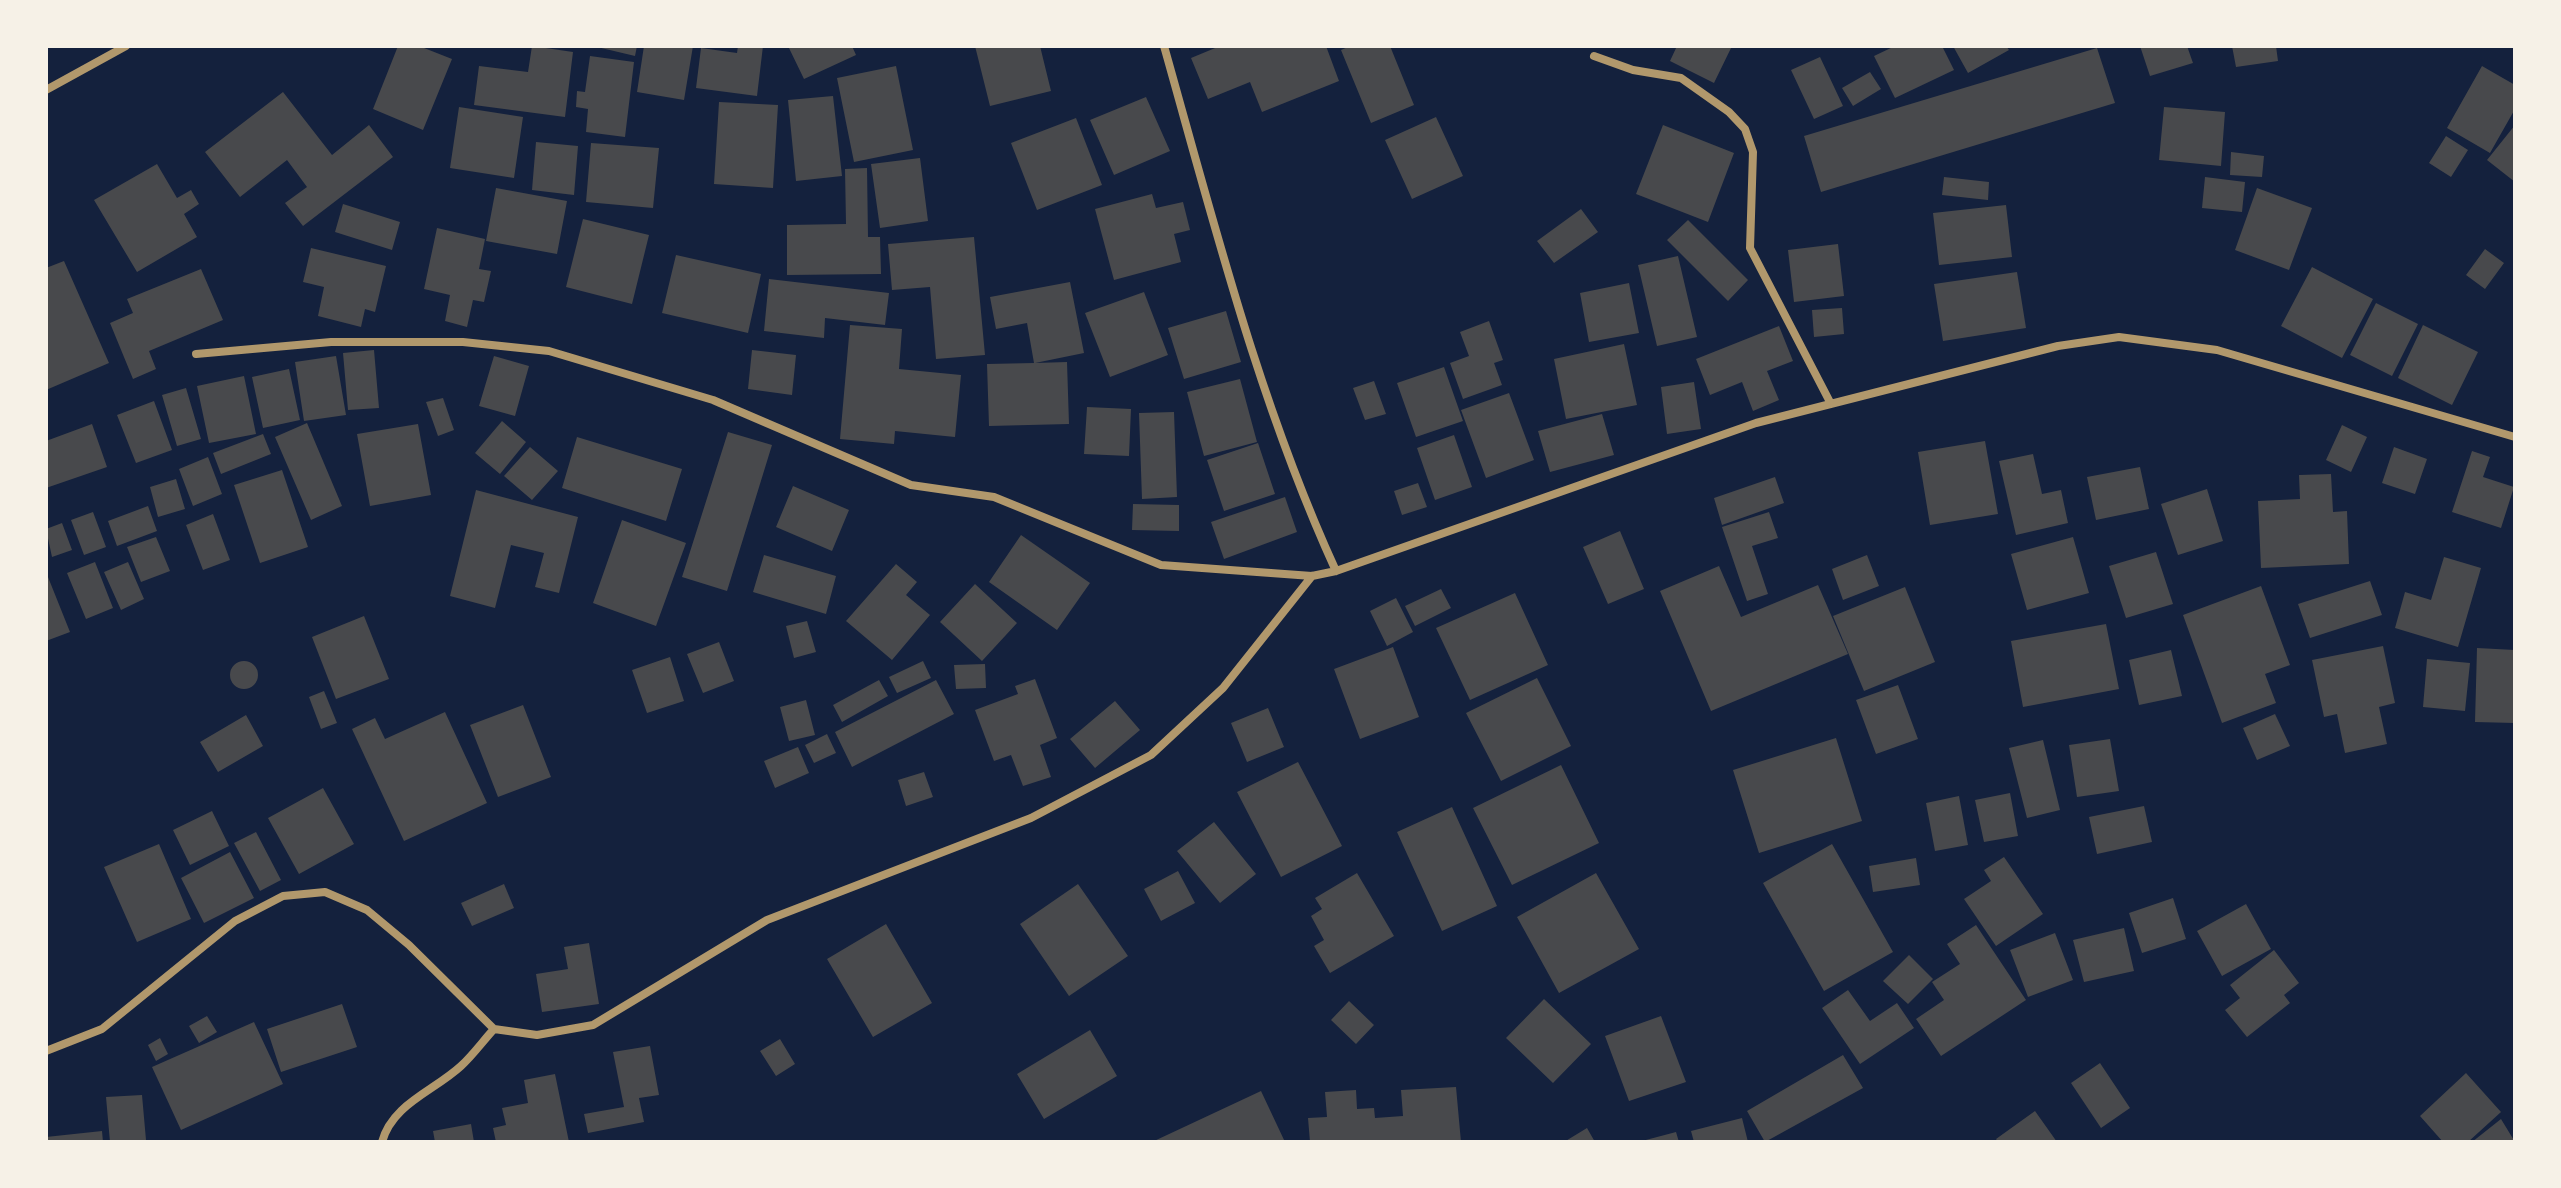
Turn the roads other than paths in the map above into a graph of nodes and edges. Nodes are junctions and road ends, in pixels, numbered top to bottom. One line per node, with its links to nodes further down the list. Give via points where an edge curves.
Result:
1 (126, 46): 4 (street)
2 (1164, 46): 8 (street, via 1242,322)
3 (1594, 56): 6 (street, via 1633,70 1681,78 1745,129 1753,152 1750,248)
4 (46, 90)
5 (196, 354): 9 (street, via 331,342 463,342 549,351 713,400 911,485 994,497 1161,565)
6 (1831, 404): 7 (street, via 2058,346 2119,337 2217,350); 8 (street, via 1756,423)
7 (2515, 437)
8 (1336, 571): 9 (street)
9 (1312, 576): 10 (street, via 1223,688 1151,755 1031,818 767,920 593,1025 537,1035)
10 (494, 1029): 11 (street, via 367,910 325,892 283,896 235,921 102,1029); 12 (street, via 461,1067 386,1127)
11 (46, 1051)
12 (382, 1142)

